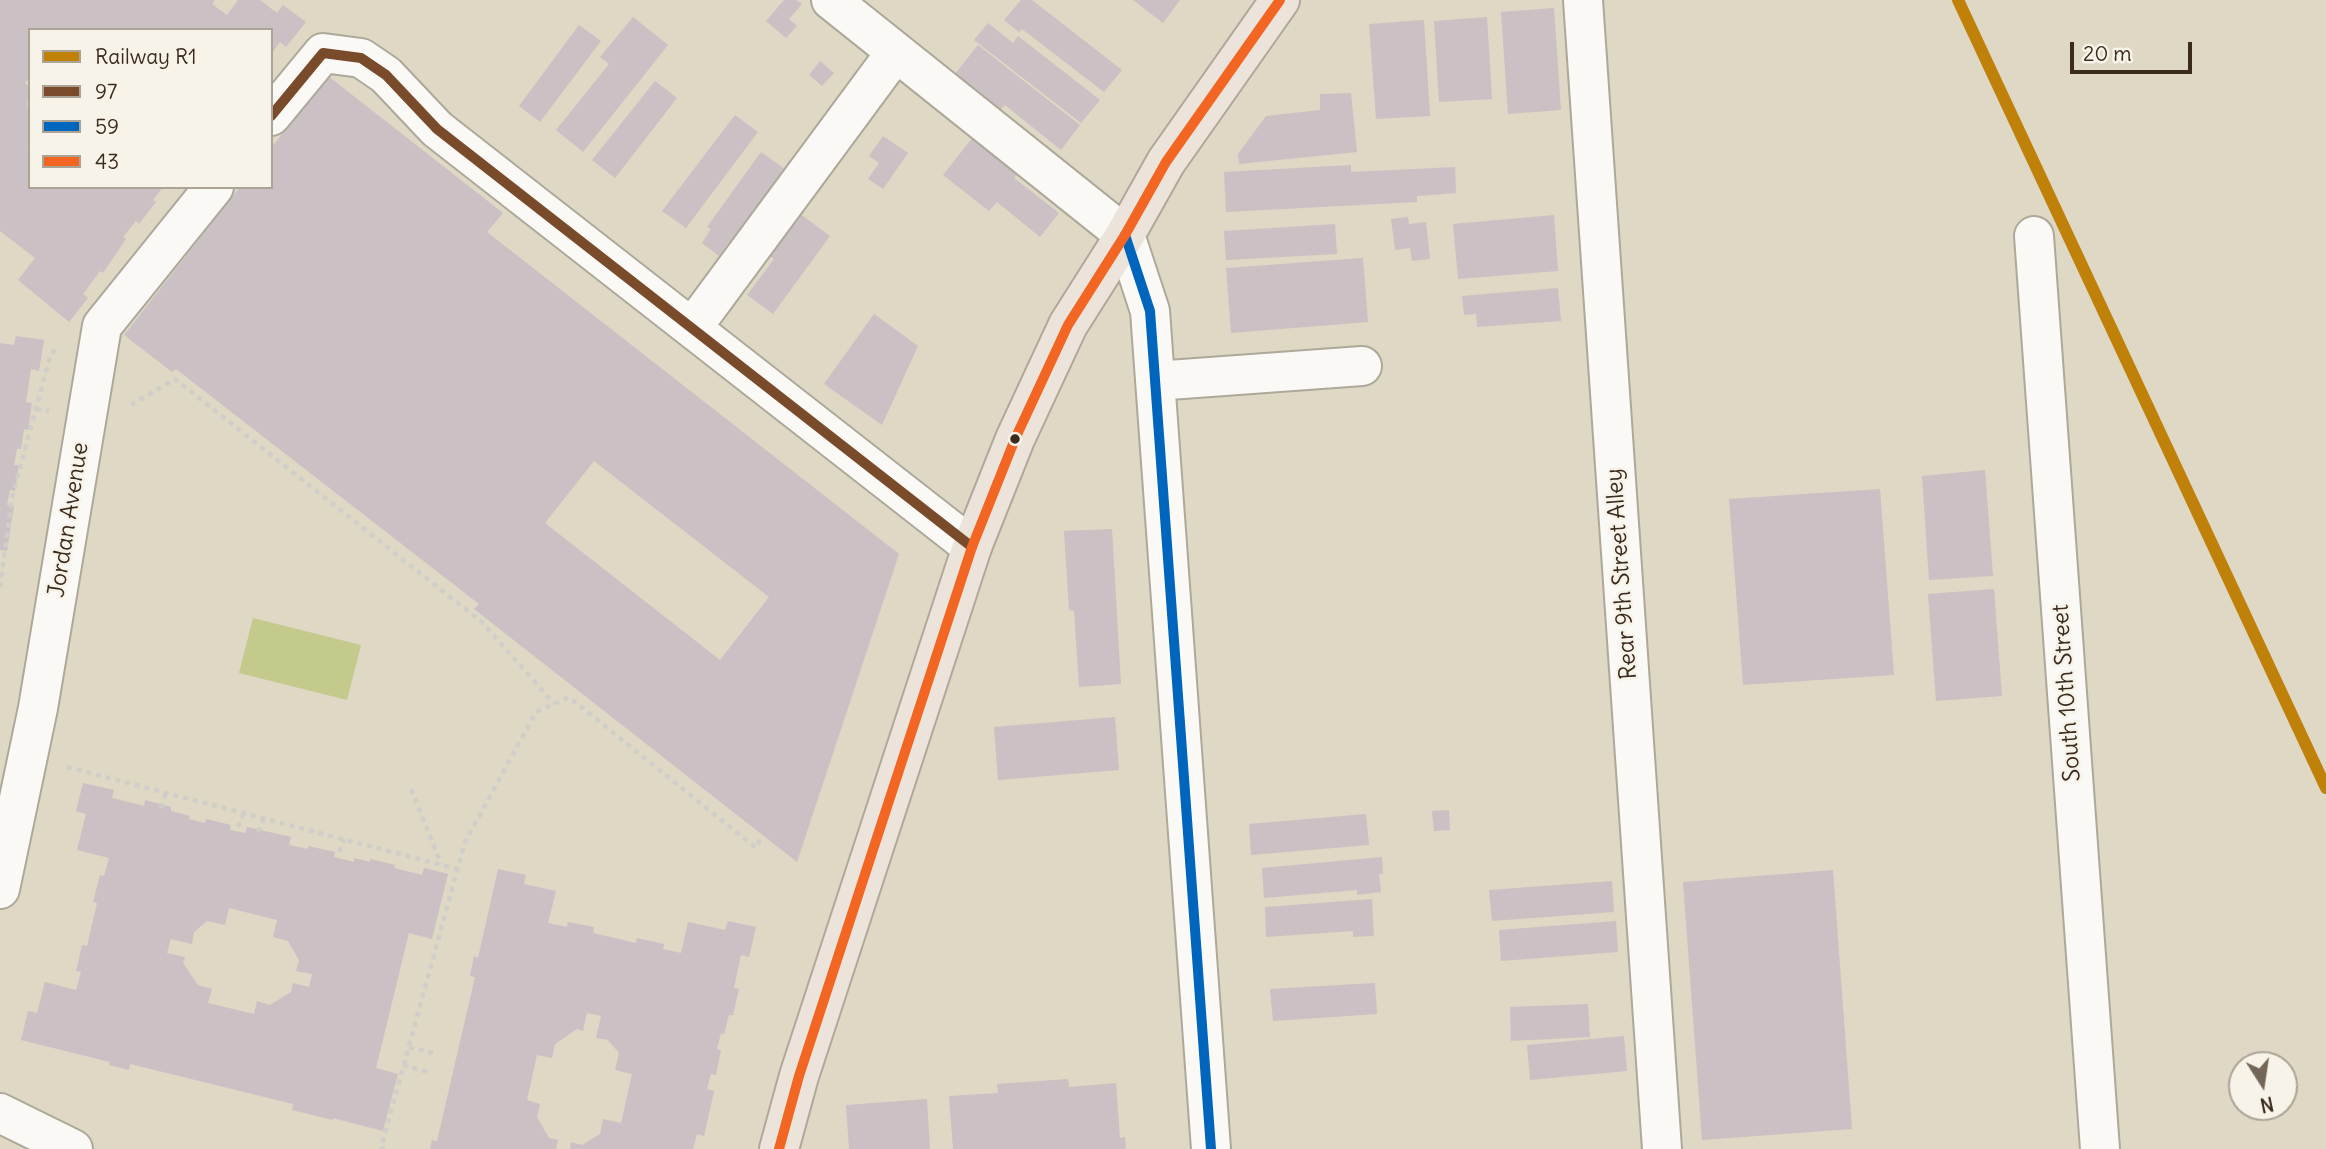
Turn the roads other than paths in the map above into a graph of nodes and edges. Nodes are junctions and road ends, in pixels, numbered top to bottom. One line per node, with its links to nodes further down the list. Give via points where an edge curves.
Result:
1 (1280, 0): 7 (main road, via 1166,162)
2 (1583, 0): 18 (street, Rear 9th Street Alley)
3 (837, 2): 4 (street)
4 (896, 52): 7 (street); 9 (street)
5 (273, 114): 9 (street, via 323,53 361,58 386,75 436,129)
6 (212, 189): 13 (street, Jordan Avenue, via 102,326 38,708)
7 (1125, 235): 11 (street, via 1150,311); 12 (main road, via 1068,325)
8 (2034, 236): 19 (street, South 10th Street)
9 (692, 328): 12 (street)
10 (1362, 366): 11 (street)
11 (1155, 380): 17 (street)
12 (972, 547): 16 (main road)
13 (0, 889)
14 (0, 1113): 15 (street)
15 (73, 1149)
16 (779, 1149)
17 (1211, 1149)
18 (1662, 1149)
19 (2100, 1149)

